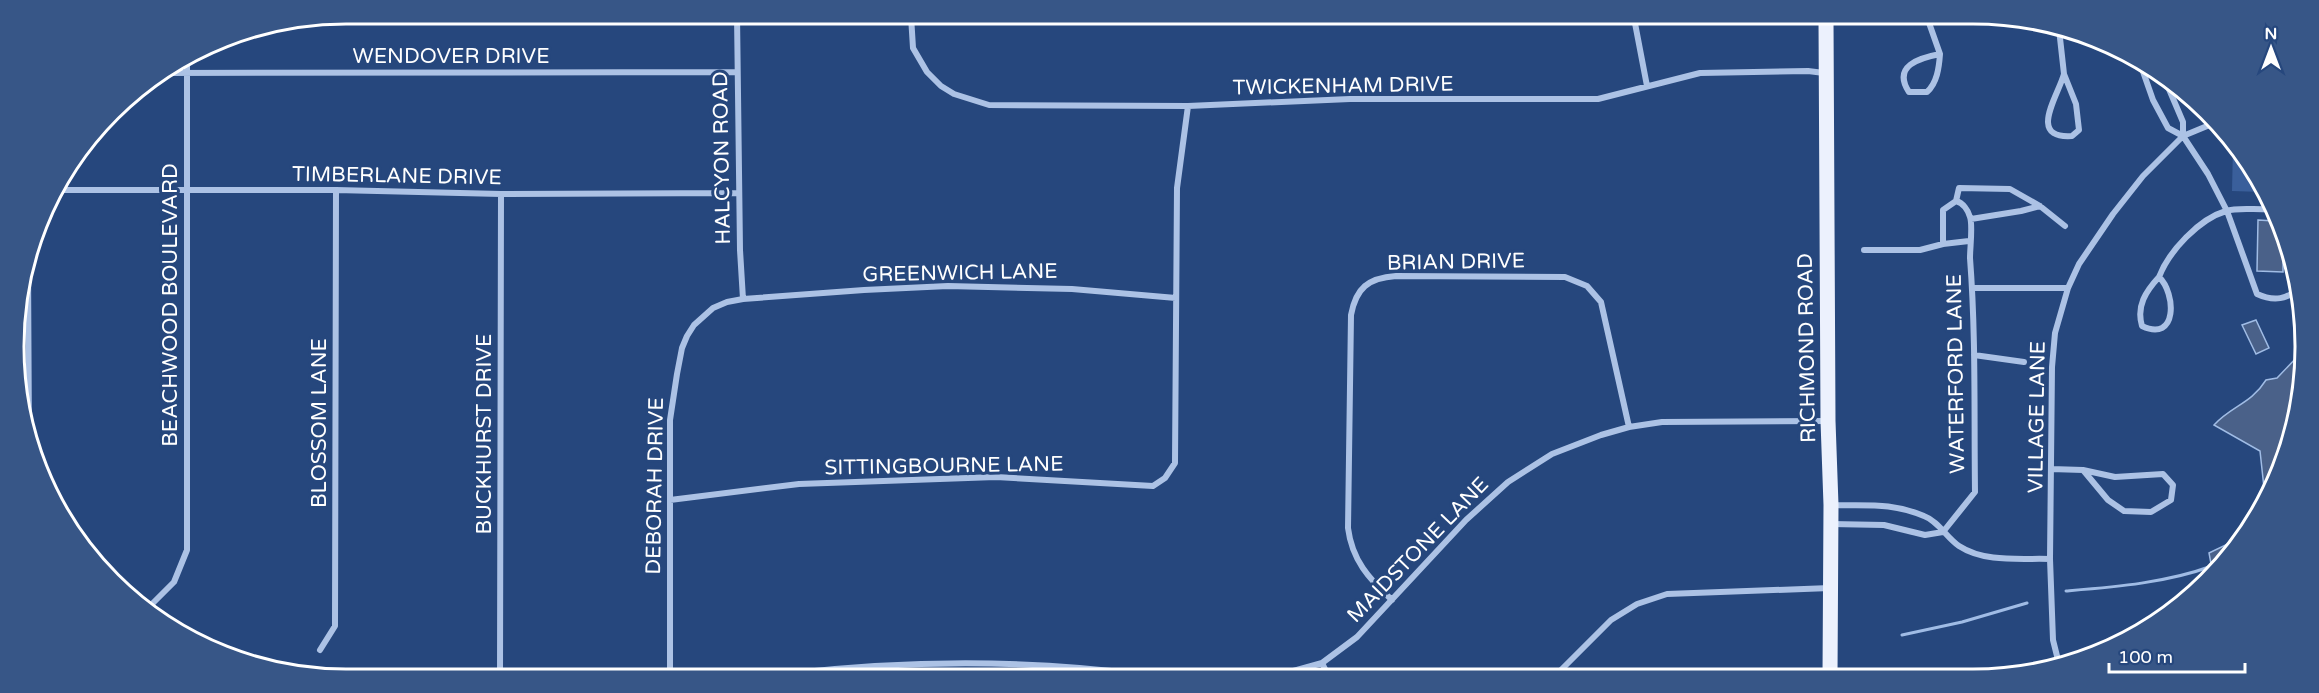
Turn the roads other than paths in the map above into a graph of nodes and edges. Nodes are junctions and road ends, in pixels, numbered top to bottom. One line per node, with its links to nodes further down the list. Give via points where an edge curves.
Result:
1 (737, 24): 9 (street, HALCYON ROAD)
2 (912, 24): 17 (street, TWICKENHAM DRIVE, via 913,48 927,72 954,94 989,105)
3 (1635, 24): 15 (street)
4 (1826, 24): 13 (main road, RICHMOND ROAD)
5 (1929, 24): 7 (street)
6 (2060, 36): 14 (street)
7 (1940, 54): 7 (street, via 1933,87 1927,92 1909,92 1903,81 1905,71 1911,64)
8 (187, 66): 11 (street, BEACHWOOD BOULEVARD)
9 (737, 72): 11 (street, WENDOVER DRIVE); 23 (street, HALCYON ROAD)
10 (175, 73): 11 (street, WENDOVER DRIVE)
11 (188, 73): 22 (street, BEACHWOOD BOULEVARD)
12 (2143, 73): 19 (street, via 2168,128)
13 (1826, 74): 15 (street, TWICKENHAM DRIVE, via 1700,73); 44 (main road, RICHMOND ROAD)
14 (2064, 74): 14 (street, via 2076,104 2079,130 2072,136 2059,137 2052,133 2048,123)
15 (1647, 86): 17 (street, TWICKENHAM DRIVE, via 1598,99 1350,99)
16 (2170, 92): 19 (street, via 2183,122)
17 (1188, 106): 39 (street, SITTINGBOURNE LANE, via 1177,188)
18 (2208, 126): 19 (street, VILLAGE LANE)
19 (2183, 135): 28 (street); 36 (street, VILLAGE LANE, via 2119,206 2088,249)
20 (64, 190): 22 (street, TIMBERLANE DRIVE)
21 (336, 190): 22 (street, TIMBERLANE DRIVE); 24 (street, TIMBERLANE DRIVE); 56 (street, BLOSSOM LANE, via 335,626)
22 (186, 191): 55 (street, BEACHWOOD BOULEVARD, via 187,550 174,582)
23 (739, 193): 24 (street, TIMBERLANE DRIVE); 40 (street, HALCYON ROAD)
24 (501, 194): 59 (street, BUCKHURST DRIVE)
25 (1956, 201): 26 (street, via 1959,188 2010,189); 29 (street); 32 (street, via 1943,210)
26 (2040, 206): 29 (street); 30 (street)
27 (2264, 209): 28 (street)
28 (2227, 211): 34 (street, via 2197,227 2163,265); 38 (street, via 2257,294 2276,299)
29 (1971, 219): 31 (street, WATERFORD LANE)
30 (2066, 226)
31 (1969, 241): 32 (street); 35 (street, WATERFORD LANE)
32 (1943, 244): 33 (street, via 1920,250)
33 (1864, 250)
34 (2159, 277): 34 (street, via 2143,299 2139,316 2142,326 2150,330 2162,329 2171,314 2166,285)
35 (1973, 288): 36 (street); 41 (street, WATERFORD LANE)
36 (2068, 288): 46 (street, VILLAGE LANE, via 2055,333)
37 (28, 296): 43 (street)
38 (2291, 296)
39 (1176, 298): 40 (street, GREENWICH LANE, via 1072,289 948,286); 48 (street, SITTINGBOURNE LANE, via 1175,463 1165,478 1153,486 996,477 799,484)
40 (743, 300): 48 (street, DEBORAH DRIVE, via 727,302 703,316 682,348 670,420)
41 (1974, 355): 42 (street); 51 (street, WATERFORD LANE, via 1975,492)
42 (2024, 362)
43 (29, 401)
44 (1828, 421): 45 (street, MAIDSTONE LANE, via 1693,420); 49 (main road, RICHMOND ROAD)
45 (1629, 427): 54 (street, MAIDSTONE LANE, via 1552,454 1508,482 1466,520); 54 (street, BRIAN DRIVE, via 1601,302 1581,282 1565,277 1396,276 1365,285 1357,294 1352,315 1348,528 1360,566)
46 (2051, 469): 47 (street); 52 (street, VILLAGE LANE)
47 (2083, 470): 47 (street, via 2108,500 2124,511 2151,512 2171,500 2173,485 2163,474 2115,477)
48 (670, 500): 60 (street, DEBORAH DRIVE)
49 (1831, 505): 50 (main road, RICHMOND ROAD); 51 (street, via 1887,504 1927,517)
50 (1831, 524): 51 (street, via 1884,525 1925,535); 53 (main road, RICHMOND ROAD)
51 (1942, 532): 52 (street, via 1960,547 1989,558)
52 (2050, 559): 57 (street, VILLAGE LANE, via 2053,640)
53 (1830, 588): 65 (street, via 1667,594 1637,604 1611,620); 66 (main road, RICHMOND ROAD)
54 (1392, 600): 58 (street, MAIDSTONE LANE, via 1358,637)
55 (152, 604)
56 (320, 650)
57 (2057, 658)
58 (1322, 663): 63 (street, MAIDSTONE LANE); 64 (street)
59 (500, 669)
60 (670, 669)
61 (846, 669): 62 (street, via 990,663)
62 (1085, 669)
63 (1300, 669)
64 (1325, 669)
65 (1562, 669)
66 (1830, 669)

